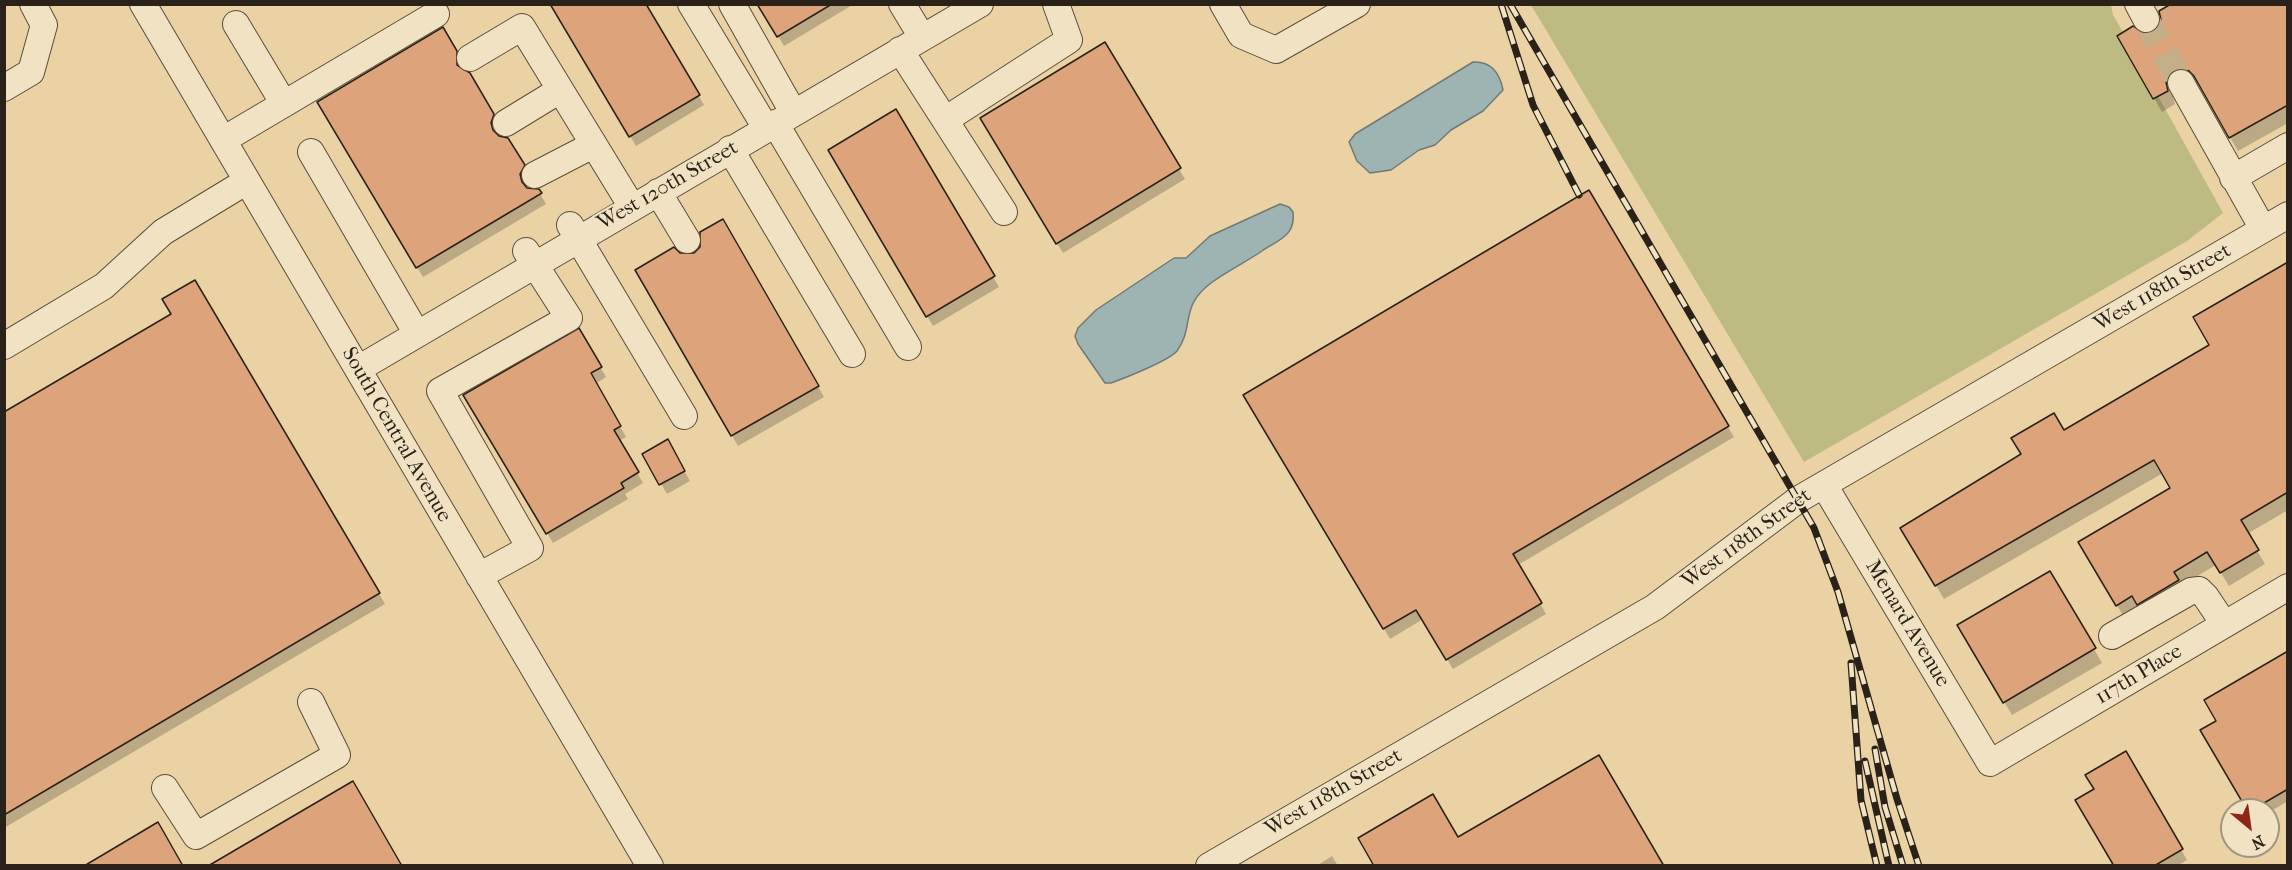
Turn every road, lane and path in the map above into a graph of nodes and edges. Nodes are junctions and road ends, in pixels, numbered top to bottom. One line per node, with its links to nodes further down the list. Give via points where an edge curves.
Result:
1 (33, 4): 15 (street, via 44,25 31,72)
2 (143, 4): 21 (street, South Central Avenue)
3 (691, 4): 19 (street)
4 (732, 4): 19 (street)
5 (902, 4): 12 (street)
6 (1056, 4): 18 (street, via 1069,40)
7 (1223, 4): 8 (street, via 1241,35 1276,50)
8 (1357, 4)
9 (964, 9): 12 (street, West 120th Street)
10 (436, 14): 17 (street)
11 (236, 24): 17 (street)
12 (911, 43): 18 (street); 19 (street, West 120th Street)
13 (470, 58): 16 (street, via 522,27)
14 (2181, 83): 27 (street)
15 (4, 88)
16 (560, 90): 20 (street); 22 (street)
17 (284, 104): 21 (street)
18 (945, 120): 31 (street)
19 (778, 121): 24 (street, West 120th Street); 39 (street)
20 (506, 123)
21 (223, 140): 28 (street, South Central Avenue)
22 (593, 145): 26 (street); 30 (street)
23 (2288, 146): 27 (street)
24 (730, 149): 29 (street, West 120th Street); 40 (street)
25 (311, 152): 37 (street)
26 (535, 175)
27 (2233, 178): 33 (street)
28 (247, 181): 38 (street, via 163,232 104,285); 41 (street, South Central Avenue)
29 (658, 192): 30 (street, West 120th Street); 35 (street)
30 (632, 207): 34 (street, West 120th Street)
31 (1004, 212)
32 (2288, 215): 33 (street, West 118th Street)
33 (2263, 229): 43 (street, West 118th Street)
34 (574, 232): 36 (street, West 120th Street); 42 (street)
35 (687, 240)
36 (530, 258): 37 (street, West 120th Street, via 481,286); 44 (street, via 568,318 440,392 530,548)
37 (417, 334): 41 (street, West 120th Street)
38 (4, 346)
39 (908, 347)
40 (852, 354)
41 (358, 369): 44 (street, South Central Avenue)
42 (684, 416)
43 (1824, 484): 49 (street, Menard Avenue); 52 (street, West 118th Street, via 1655,607)
44 (479, 576): 51 (street, South Central Avenue)
45 (2288, 587): 46 (street, 117th Place)
46 (2224, 624): 47 (street, via 2199,590); 49 (street, 117th Place)
47 (2112, 636)
48 (311, 702): 50 (street, via 337,754 195,836)
49 (1990, 763)
50 (165, 788)
51 (650, 866)
52 (1209, 866)

